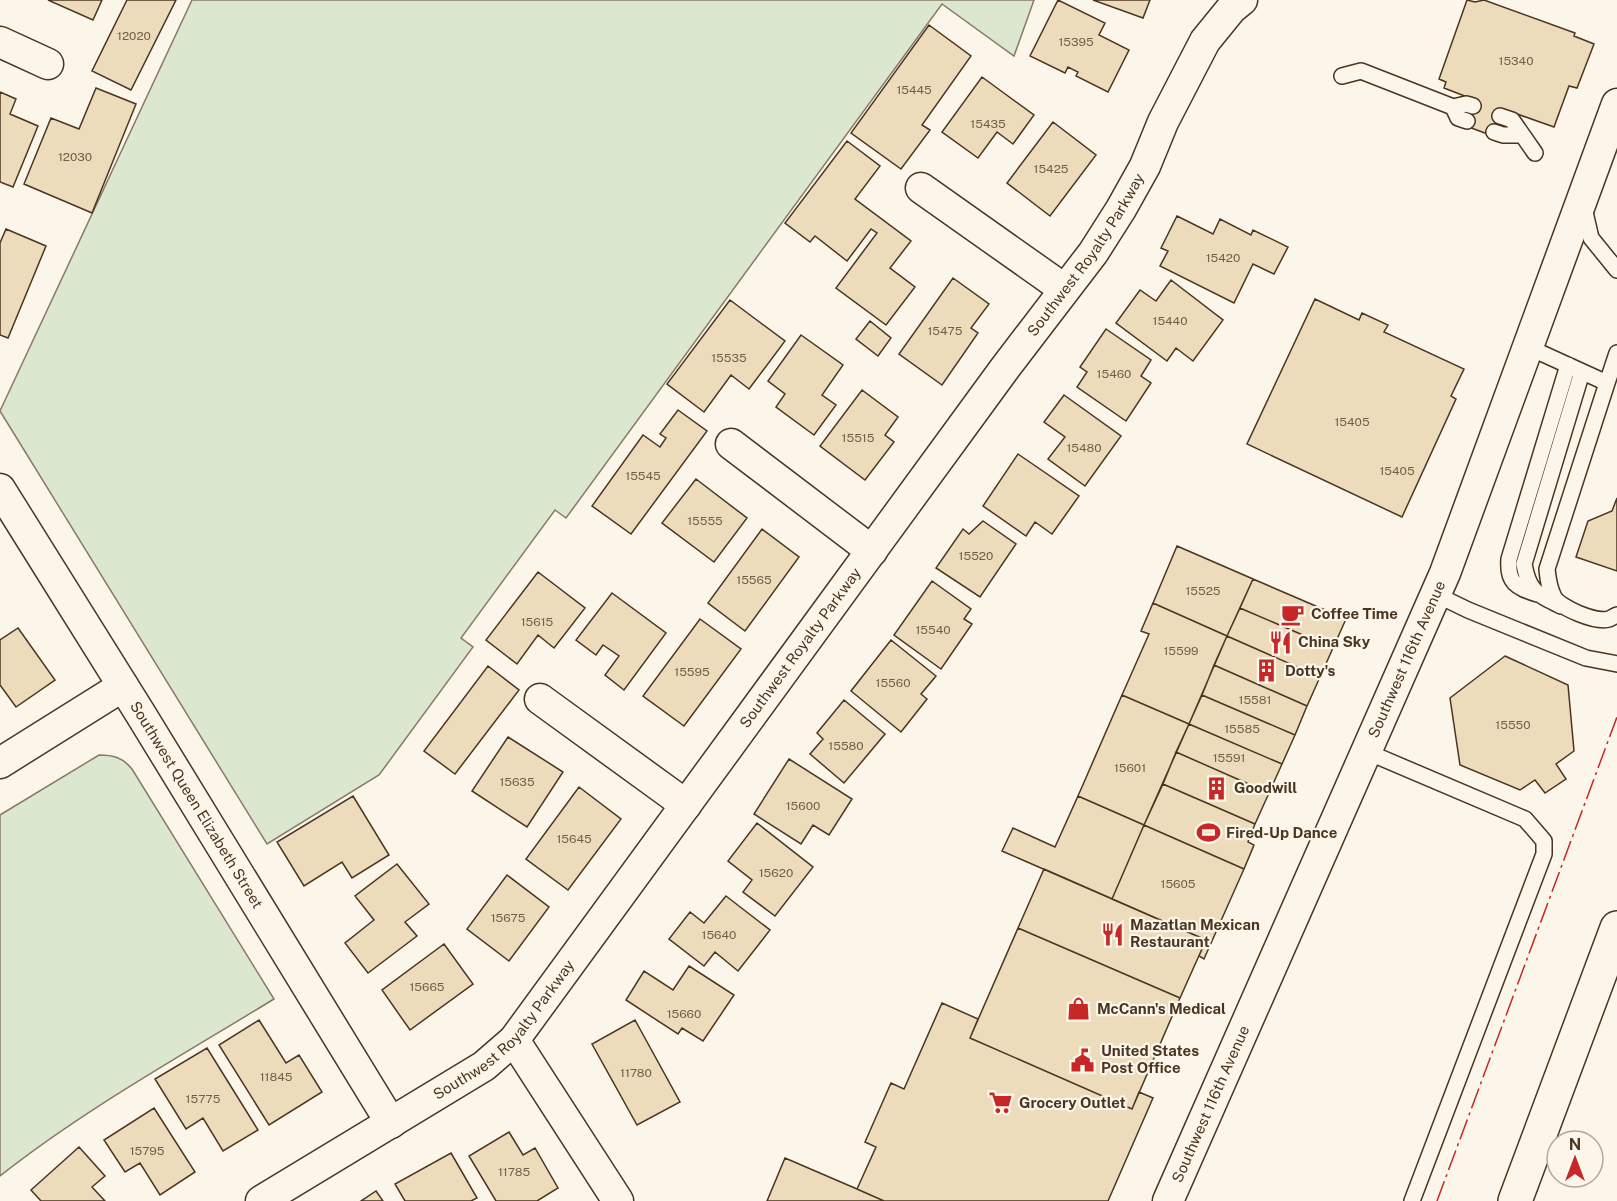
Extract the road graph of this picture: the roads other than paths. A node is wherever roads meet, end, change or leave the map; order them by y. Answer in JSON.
{"nodes":[{"id":1,"x":1242,"y":0,"type":"edge"},
{"id":2,"x":0,"y":42,"type":"edge"},
{"id":3,"x":48,"y":64,"type":"dead end"},
{"id":4,"x":1342,"y":76,"type":"dead end"},
{"id":5,"x":1617,"y":104,"type":"edge"},
{"id":6,"x":1473,"y":106,"type":"dead end"},
{"id":7,"x":1453,"y":107,"type":"junction"},
{"id":8,"x":1500,"y":116,"type":"dead end"},
{"id":9,"x":1467,"y":121,"type":"dead end"},
{"id":10,"x":1494,"y":132,"type":"dead end"},
{"id":11,"x":1522,"y":135,"type":"junction"},
{"id":12,"x":1534,"y":153,"type":"dead end"},
{"id":13,"x":921,"y":188,"type":"dead end"},
{"id":14,"x":1582,"y":199,"type":"junction"},
{"id":15,"x":1617,"y":270,"type":"edge"},
{"id":16,"x":1064,"y":289,"type":"junction"},
{"id":17,"x":1528,"y":347,"type":"junction"},
{"id":18,"x":1617,"y":353,"type":"edge"},
{"id":19,"x":1575,"y":369,"type":"junction"},
{"id":20,"x":1607,"y":383,"type":"junction"},
{"id":21,"x":731,"y":444,"type":"dead end"},
{"id":22,"x":0,"y":489,"type":"edge"},
{"id":23,"x":872,"y":551,"type":"junction"},
{"id":24,"x":1435,"y":594,"type":"junction"},
{"id":25,"x":1563,"y":607,"type":"junction"},
{"id":26,"x":1617,"y":615,"type":"edge"},
{"id":27,"x":1617,"y":664,"type":"edge"},
{"id":28,"x":123,"y":686,"type":"junction"},
{"id":29,"x":540,"y":699,"type":"dead end"},
{"id":30,"x":1365,"y":751,"type":"junction"},
{"id":31,"x":0,"y":763,"type":"edge"},
{"id":32,"x":686,"y":805,"type":"junction"},
{"id":33,"x":1617,"y":928,"type":"edge"},
{"id":34,"x":514,"y":1040,"type":"junction"},
{"id":35,"x":391,"y":1122,"type":"junction"},
{"id":36,"x":261,"y":1201,"type":"edge"},
{"id":37,"x":618,"y":1201,"type":"edge"},
{"id":38,"x":1168,"y":1201,"type":"edge"},
{"id":39,"x":1412,"y":1201,"type":"edge"},
{"id":40,"x":1515,"y":1201,"type":"edge"}],
"edges":[{"from":1,"to":16,"type":"street","name":"Southwest Royalty Parkway"},
{"from":2,"to":3,"type":"street"},
{"from":4,"to":7,"type":"lane"},
{"from":5,"to":14,"type":"street","name":"Southwest 116th Avenue"},
{"from":6,"to":7,"type":"lane"},
{"from":7,"to":9,"type":"lane"},
{"from":8,"to":11,"type":"lane"},
{"from":10,"to":11,"type":"lane"},
{"from":11,"to":12,"type":"lane"},
{"from":13,"to":16,"type":"street"},
{"from":14,"to":15,"type":"lane"},
{"from":14,"to":17,"type":"street","name":"Southwest 116th Avenue"},
{"from":16,"to":23,"type":"street","name":"Southwest Royalty Parkway"},
{"from":17,"to":19,"type":"lane"},
{"from":17,"to":24,"type":"street","name":"Southwest 116th Avenue"},
{"from":18,"to":20,"type":"lane"},
{"from":19,"to":20,"type":"lane"},
{"from":19,"to":25,"type":"lane"},
{"from":20,"to":25,"type":"lane"},
{"from":21,"to":23,"type":"street"},
{"from":22,"to":28,"type":"street","name":"Southwest Queen Elizabeth Street"},
{"from":23,"to":32,"type":"street","name":"Southwest Royalty Parkway"},
{"from":24,"to":27,"type":"lane"},
{"from":24,"to":30,"type":"street","name":"Southwest 116th Avenue"},
{"from":25,"to":26,"type":"lane"},
{"from":28,"to":31,"type":"street"},
{"from":28,"to":35,"type":"street","name":"Southwest Queen Elizabeth Street"},
{"from":29,"to":32,"type":"street"},
{"from":30,"to":38,"type":"street","name":"Southwest 116th Avenue"},
{"from":30,"to":39,"type":"lane"},
{"from":32,"to":34,"type":"street","name":"Southwest Royalty Parkway"},
{"from":33,"to":40,"type":"highway"},
{"from":34,"to":35,"type":"street","name":"Southwest Royalty Parkway"},
{"from":34,"to":37,"type":"street"},
{"from":35,"to":36,"type":"street","name":"Southwest Royalty Parkway"}]}
